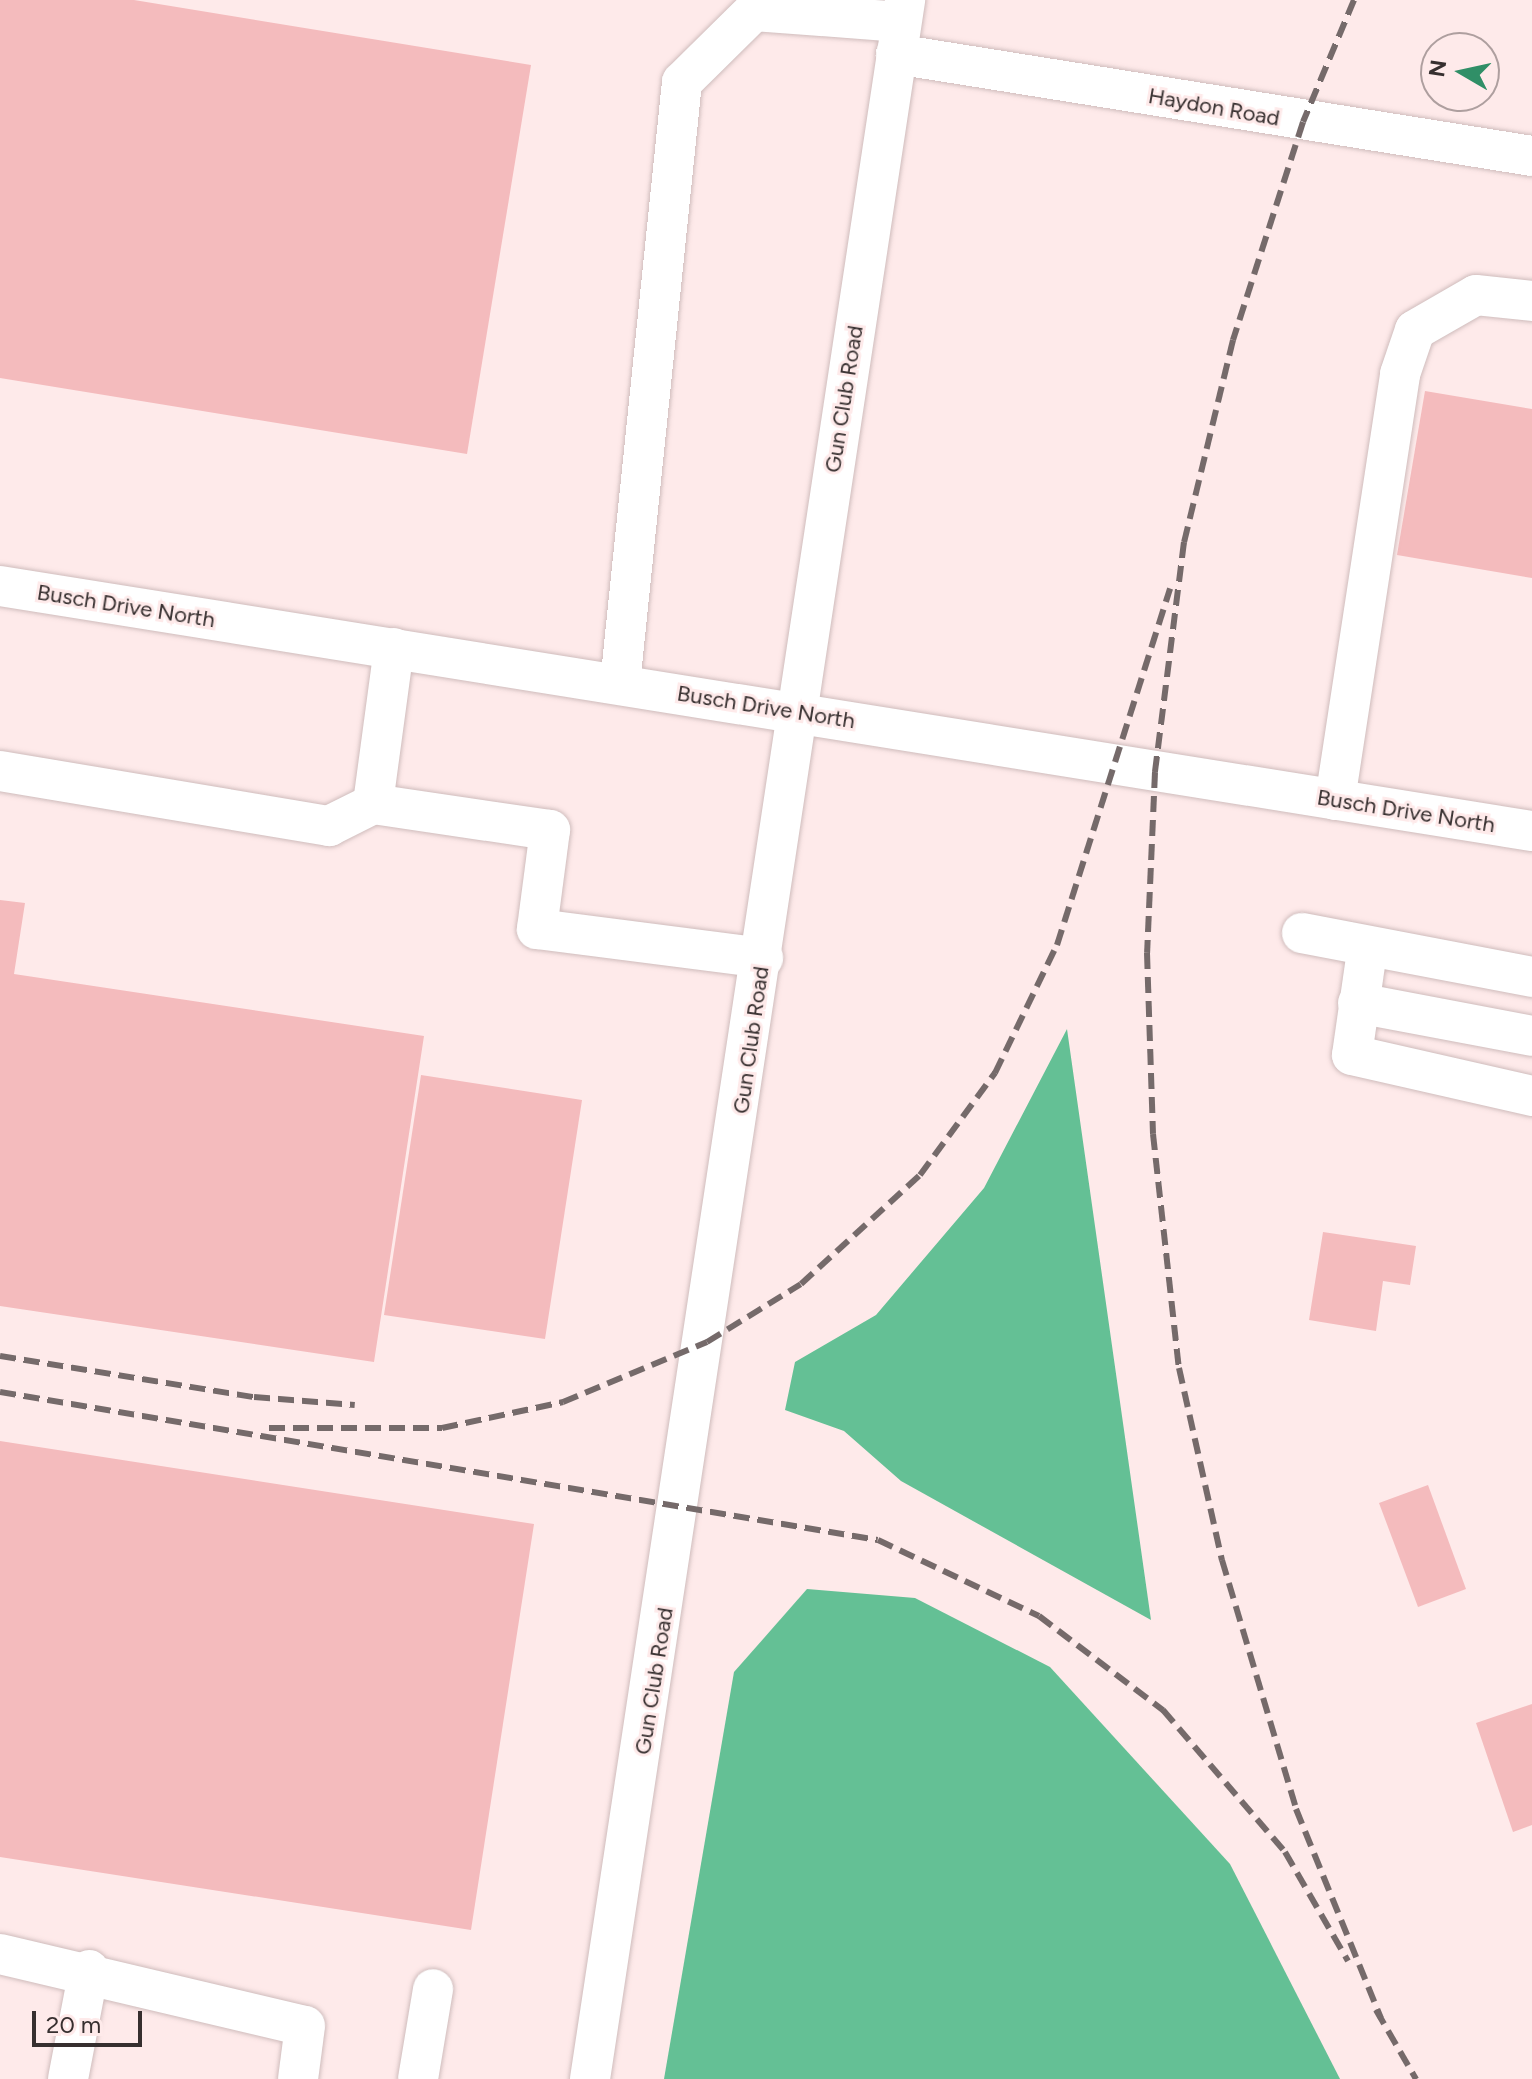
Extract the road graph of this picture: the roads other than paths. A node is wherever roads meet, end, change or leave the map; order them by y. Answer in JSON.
{"nodes":[{"id":1,"x":901,"y":25,"type":"edge"},
{"id":2,"x":1532,"y":156,"type":"edge"},
{"id":3,"x":1532,"y":301,"type":"edge"},
{"id":4,"x":0,"y":586,"type":"edge"},
{"id":5,"x":394,"y":648,"type":"junction"},
{"id":6,"x":620,"y":684,"type":"junction"},
{"id":7,"x":797,"y":712,"type":"junction"},
{"id":8,"x":0,"y":771,"type":"edge"},
{"id":9,"x":1335,"y":800,"type":"junction"},
{"id":10,"x":373,"y":804,"type":"junction"},
{"id":11,"x":1532,"y":831,"type":"edge"},
{"id":12,"x":1302,"y":933,"type":"dead end"},
{"id":13,"x":1367,"y":951,"type":"junction"},
{"id":14,"x":763,"y":958,"type":"junction"},
{"id":15,"x":1532,"y":977,"type":"edge"},
{"id":16,"x":1358,"y":1003,"type":"junction"},
{"id":17,"x":1532,"y":1036,"type":"edge"},
{"id":18,"x":1532,"y":1096,"type":"edge"},
{"id":19,"x":0,"y":1954,"type":"edge"},
{"id":20,"x":89,"y":1970,"type":"junction"},
{"id":21,"x":433,"y":1989,"type":"dead end"},
{"id":22,"x":68,"y":2079,"type":"edge"},
{"id":23,"x":298,"y":2079,"type":"edge"},
{"id":24,"x":418,"y":2079,"type":"edge"},
{"id":25,"x":590,"y":2079,"type":"edge"}],
"edges":[{"from":1,"to":2,"type":"street","name":"Haydon Road"},
{"from":1,"to":6,"type":"street","name":"Haydon Road"},
{"from":1,"to":7,"type":"street","name":"Gun Club Road"},
{"from":3,"to":9,"type":"street"},
{"from":4,"to":5,"type":"street","name":"Busch Drive North"},
{"from":5,"to":6,"type":"street","name":"Busch Drive North"},
{"from":5,"to":10,"type":"street"},
{"from":6,"to":7,"type":"street","name":"Busch Drive North"},
{"from":7,"to":9,"type":"street","name":"Busch Drive North"},
{"from":7,"to":14,"type":"street","name":"Gun Club Road"},
{"from":8,"to":10,"type":"street"},
{"from":9,"to":11,"type":"street","name":"Busch Drive North"},
{"from":10,"to":14,"type":"street"},
{"from":12,"to":13,"type":"street"},
{"from":13,"to":15,"type":"street"},
{"from":13,"to":16,"type":"street"},
{"from":14,"to":25,"type":"street","name":"Gun Club Road"},
{"from":16,"to":17,"type":"street"},
{"from":16,"to":18,"type":"street"},
{"from":19,"to":20,"type":"street"},
{"from":20,"to":22,"type":"street"},
{"from":20,"to":23,"type":"street"},
{"from":21,"to":24,"type":"street"}]}
